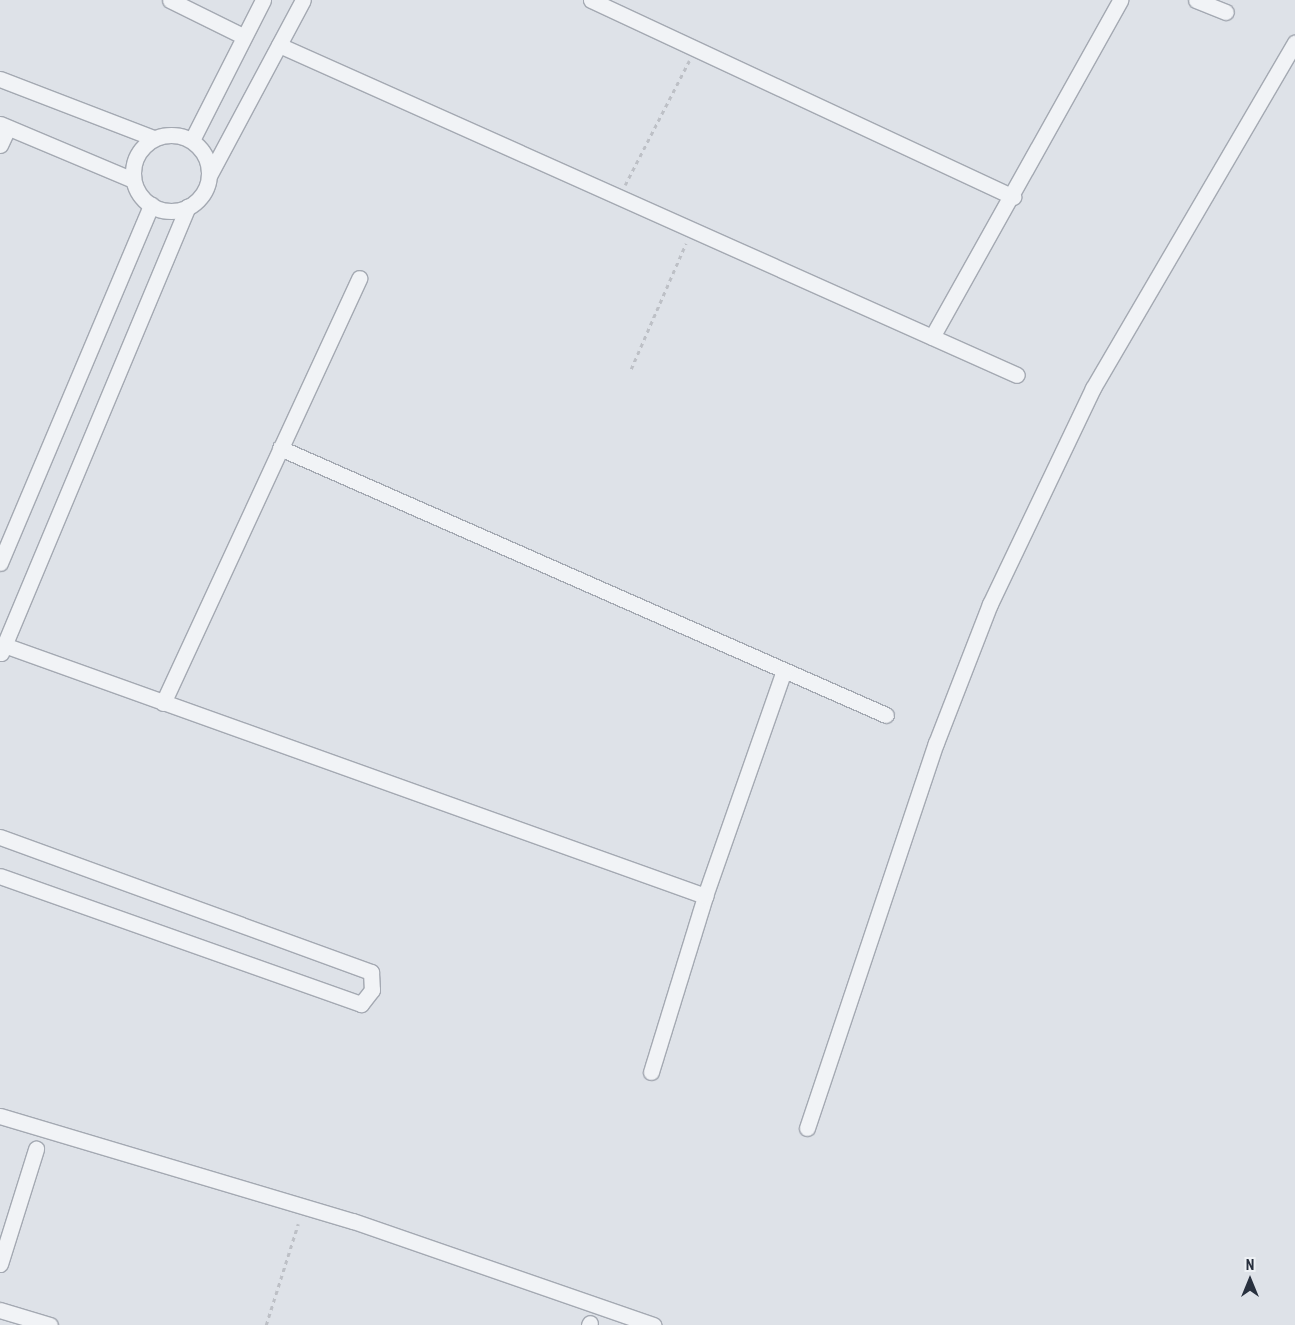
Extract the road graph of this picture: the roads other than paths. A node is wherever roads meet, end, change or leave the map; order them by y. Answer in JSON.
{"nodes":[{"id":1,"x":170,"y":0,"type":"edge"},
{"id":2,"x":263,"y":0,"type":"edge"},
{"id":3,"x":303,"y":0,"type":"edge"},
{"id":4,"x":591,"y":0,"type":"edge"},
{"id":5,"x":1120,"y":0,"type":"edge"},
{"id":6,"x":1196,"y":0,"type":"edge"},
{"id":7,"x":1226,"y":12,"type":"dead end"},
{"id":8,"x":244,"y":36,"type":"junction"},
{"id":9,"x":1295,"y":43,"type":"edge"},
{"id":10,"x":279,"y":45,"type":"junction"},
{"id":11,"x":0,"y":79,"type":"edge"},
{"id":12,"x":4,"y":126,"type":"edge"},
{"id":13,"x":154,"y":138,"type":"junction"},
{"id":14,"x":192,"y":140,"type":"junction"},
{"id":15,"x":0,"y":145,"type":"edge"},
{"id":16,"x":210,"y":174,"type":"junction"},
{"id":17,"x":133,"y":180,"type":"junction"},
{"id":18,"x":1013,"y":197,"type":"junction"},
{"id":19,"x":150,"y":205,"type":"junction"},
{"id":20,"x":188,"y":207,"type":"junction"},
{"id":21,"x":358,"y":278,"type":"dead end"},
{"id":22,"x":932,"y":337,"type":"junction"},
{"id":23,"x":1017,"y":375,"type":"dead end"},
{"id":24,"x":280,"y":448,"type":"junction"},
{"id":25,"x":0,"y":562,"type":"edge"},
{"id":26,"x":2,"y":650,"type":"edge"},
{"id":27,"x":784,"y":671,"type":"junction"},
{"id":28,"x":163,"y":703,"type":"junction"},
{"id":29,"x":886,"y":716,"type":"dead end"},
{"id":30,"x":0,"y":837,"type":"edge"},
{"id":31,"x":0,"y":876,"type":"edge"},
{"id":32,"x":706,"y":896,"type":"junction"},
{"id":33,"x":651,"y":1072,"type":"dead end"},
{"id":34,"x":0,"y":1116,"type":"edge"},
{"id":35,"x":807,"y":1128,"type":"dead end"},
{"id":36,"x":36,"y":1149,"type":"dead end"},
{"id":37,"x":0,"y":1264,"type":"edge"},
{"id":38,"x":0,"y":1310,"type":"edge"},
{"id":39,"x":50,"y":1325,"type":"edge"},
{"id":40,"x":653,"y":1325,"type":"edge"}],
"edges":[{"from":1,"to":8,"type":"street"},
{"from":2,"to":8,"type":"street"},
{"from":3,"to":10,"type":"street"},
{"from":4,"to":18,"type":"street"},
{"from":5,"to":18,"type":"street"},
{"from":6,"to":7,"type":"street"},
{"from":8,"to":14,"type":"street"},
{"from":9,"to":35,"type":"street"},
{"from":10,"to":16,"type":"street"},
{"from":10,"to":22,"type":"street"},
{"from":11,"to":13,"type":"street"},
{"from":12,"to":15,"type":"street"},
{"from":12,"to":17,"type":"street"},
{"from":13,"to":14,"type":"street"},
{"from":13,"to":17,"type":"street"},
{"from":14,"to":16,"type":"street"},
{"from":16,"to":20,"type":"street"},
{"from":17,"to":19,"type":"street"},
{"from":18,"to":22,"type":"street"},
{"from":19,"to":20,"type":"street"},
{"from":19,"to":25,"type":"street"},
{"from":20,"to":26,"type":"street"},
{"from":21,"to":24,"type":"street"},
{"from":22,"to":23,"type":"street"},
{"from":24,"to":27,"type":"street"},
{"from":24,"to":28,"type":"street"},
{"from":26,"to":28,"type":"street"},
{"from":27,"to":29,"type":"street"},
{"from":27,"to":32,"type":"street"},
{"from":28,"to":32,"type":"street"},
{"from":30,"to":31,"type":"street"},
{"from":32,"to":33,"type":"street"},
{"from":34,"to":40,"type":"street"},
{"from":36,"to":37,"type":"street"},
{"from":38,"to":39,"type":"street"}]}
